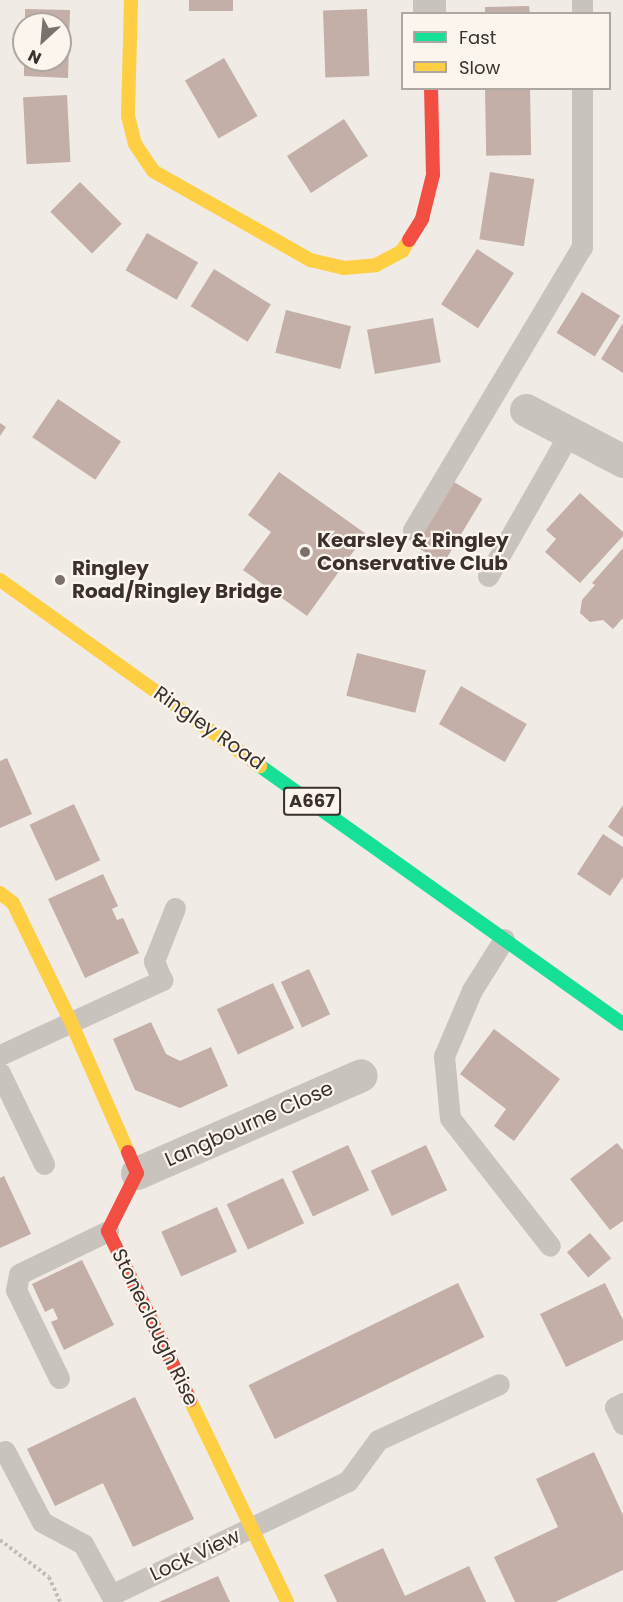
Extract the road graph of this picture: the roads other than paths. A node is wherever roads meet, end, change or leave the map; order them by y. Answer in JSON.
{"nodes":[{"id":1,"x":131,"y":0,"type":"edge"},
{"id":2,"x":431,"y":90,"type":"edge"},
{"id":3,"x":582,"y":90,"type":"edge"},
{"id":4,"x":526,"y":410,"type":"dead end"},
{"id":5,"x":570,"y":432,"type":"junction"},
{"id":6,"x":623,"y":461,"type":"edge"},
{"id":7,"x":413,"y":530,"type":"dead end"},
{"id":8,"x":488,"y":576,"type":"dead end"},
{"id":9,"x":0,"y":580,"type":"edge"},
{"id":10,"x":0,"y":893,"type":"edge"},
{"id":11,"x":175,"y":908,"type":"dead end"},
{"id":12,"x":504,"y":939,"type":"junction"},
{"id":13,"x":71,"y":1022,"type":"junction"},
{"id":14,"x":622,"y":1022,"type":"edge"},
{"id":15,"x":0,"y":1055,"type":"edge"},
{"id":16,"x":0,"y":1073,"type":"edge"},
{"id":17,"x":361,"y":1075,"type":"dead end"},
{"id":18,"x":44,"y":1164,"type":"dead end"},
{"id":19,"x":137,"y":1173,"type":"junction"},
{"id":20,"x":108,"y":1231,"type":"junction"},
{"id":21,"x":550,"y":1246,"type":"dead end"},
{"id":22,"x":59,"y":1378,"type":"dead end"},
{"id":23,"x":499,"y":1384,"type":"dead end"},
{"id":24,"x":623,"y":1403,"type":"edge"},
{"id":25,"x":623,"y":1424,"type":"edge"},
{"id":26,"x":4,"y":1451,"type":"dead end"},
{"id":27,"x":252,"y":1528,"type":"junction"},
{"id":28,"x":113,"y":1598,"type":"edge"},
{"id":29,"x":287,"y":1602,"type":"edge"}],
"edges":[{"from":1,"to":2,"type":"street"},
{"from":3,"to":7,"type":"lane"},
{"from":4,"to":5,"type":"street"},
{"from":5,"to":6,"type":"street"},
{"from":5,"to":8,"type":"lane"},
{"from":9,"to":12,"type":"street","name":"Ringley Road","number":"A667"},
{"from":10,"to":13,"type":"street"},
{"from":11,"to":13,"type":"lane"},
{"from":12,"to":14,"type":"street","name":"Ringley Road","number":"A667"},
{"from":12,"to":21,"type":"lane"},
{"from":13,"to":15,"type":"lane"},
{"from":13,"to":19,"type":"street"},
{"from":16,"to":18,"type":"lane"},
{"from":17,"to":19,"type":"street","name":"Langbourne Close"},
{"from":19,"to":20,"type":"street","name":"Stoneclough Rise"},
{"from":20,"to":22,"type":"lane"},
{"from":20,"to":27,"type":"street","name":"Stoneclough Rise"},
{"from":23,"to":27,"type":"lane","name":"Lock View"},
{"from":24,"to":25,"type":"lane"},
{"from":26,"to":28,"type":"lane","name":"Lock View"},
{"from":27,"to":28,"type":"lane","name":"Lock View"},
{"from":27,"to":29,"type":"street","name":"Stoneclough Rise"}]}
